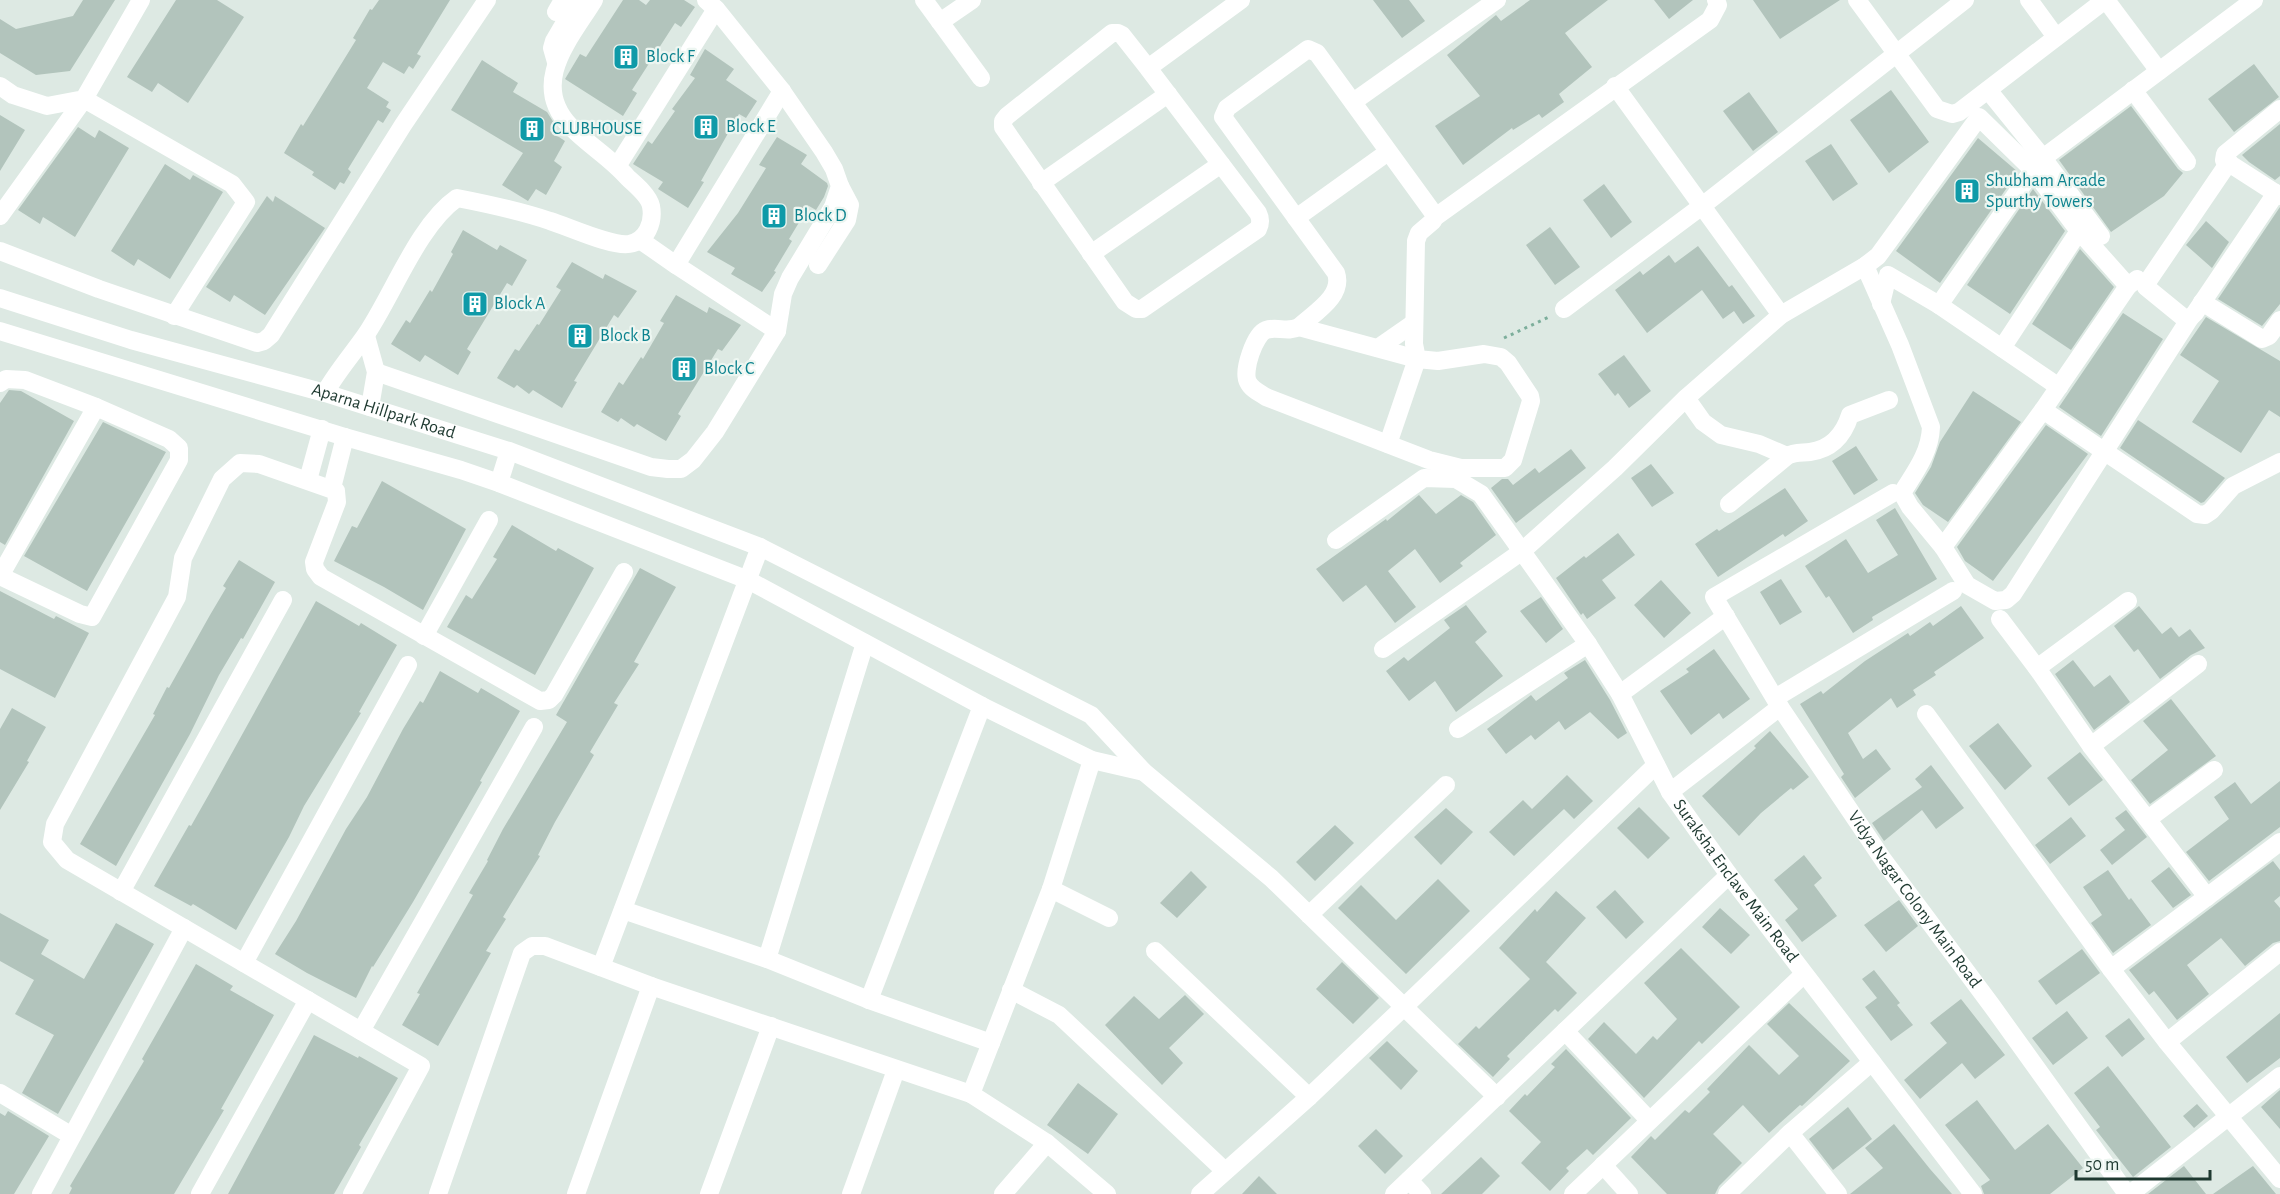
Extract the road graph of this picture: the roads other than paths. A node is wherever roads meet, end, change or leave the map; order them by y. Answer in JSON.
{"nodes":[{"id":1,"x":141,"y":0,"type":"edge"},
{"id":2,"x":487,"y":0,"type":"edge"},
{"id":3,"x":578,"y":0,"type":"edge"},
{"id":4,"x":594,"y":0,"type":"edge"},
{"id":5,"x":924,"y":0,"type":"edge"},
{"id":6,"x":972,"y":0,"type":"edge"},
{"id":7,"x":1497,"y":0,"type":"edge"},
{"id":8,"x":1716,"y":0,"type":"edge"},
{"id":9,"x":1857,"y":0,"type":"edge"},
{"id":10,"x":1965,"y":0,"type":"edge"},
{"id":11,"x":2029,"y":0,"type":"edge"},
{"id":12,"x":2106,"y":0,"type":"edge"},
{"id":13,"x":2254,"y":0,"type":"edge"},
{"id":14,"x":1236,"y":3,"type":"edge"},
{"id":15,"x":711,"y":5,"type":"edge"},
{"id":16,"x":940,"y":22,"type":"junction"},
{"id":17,"x":2056,"y":37,"type":"junction"},
{"id":18,"x":1896,"y":53,"type":"junction"},
{"id":19,"x":556,"y":62,"type":"junction"},
{"id":20,"x":1148,"y":68,"type":"junction"},
{"id":21,"x":2159,"y":71,"type":"junction"},
{"id":22,"x":981,"y":78,"type":"dead end"},
{"id":23,"x":0,"y":86,"type":"edge"},
{"id":24,"x":1615,"y":86,"type":"junction"},
{"id":25,"x":1988,"y":90,"type":"junction"},
{"id":26,"x":2133,"y":90,"type":"junction"},
{"id":27,"x":782,"y":91,"type":"junction"},
{"id":28,"x":1168,"y":94,"type":"junction"},
{"id":29,"x":84,"y":99,"type":"junction"},
{"id":30,"x":1353,"y":102,"type":"junction"},
{"id":31,"x":2280,"y":109,"type":"edge"},
{"id":32,"x":1388,"y":152,"type":"junction"},
{"id":33,"x":2187,"y":162,"type":"dead end"},
{"id":34,"x":2229,"y":162,"type":"junction"},
{"id":35,"x":1221,"y":164,"type":"junction"},
{"id":36,"x":2038,"y":164,"type":"junction"},
{"id":37,"x":618,"y":165,"type":"junction"},
{"id":38,"x":1041,"y":183,"type":"junction"},
{"id":39,"x":840,"y":186,"type":"junction"},
{"id":40,"x":2278,"y":195,"type":"edge"},
{"id":41,"x":1702,"y":206,"type":"junction"},
{"id":42,"x":0,"y":216,"type":"edge"},
{"id":43,"x":1296,"y":218,"type":"junction"},
{"id":44,"x":1434,"y":218,"type":"junction"},
{"id":45,"x":2079,"y":231,"type":"junction"},
{"id":46,"x":2101,"y":236,"type":"dead end"},
{"id":47,"x":1890,"y":239,"type":"junction"},
{"id":48,"x":640,"y":240,"type":"junction"},
{"id":49,"x":0,"y":251,"type":"edge"},
{"id":50,"x":1091,"y":254,"type":"junction"},
{"id":51,"x":1868,"y":264,"type":"junction"},
{"id":52,"x":676,"y":265,"type":"junction"},
{"id":53,"x":818,"y":265,"type":"dead end"},
{"id":54,"x":2147,"y":279,"type":"junction"},
{"id":55,"x":1887,"y":281,"type":"junction"},
{"id":56,"x":2128,"y":286,"type":"junction"},
{"id":57,"x":0,"y":298,"type":"edge"},
{"id":58,"x":2202,"y":302,"type":"junction"},
{"id":59,"x":1881,"y":304,"type":"junction"},
{"id":60,"x":1939,"y":305,"type":"junction"},
{"id":61,"x":1564,"y":309,"type":"road end"},
{"id":62,"x":46,"y":313,"type":"junction"},
{"id":63,"x":1781,"y":315,"type":"junction"},
{"id":64,"x":174,"y":316,"type":"junction"},
{"id":65,"x":2190,"y":318,"type":"junction"},
{"id":66,"x":2280,"y":320,"type":"edge"},
{"id":67,"x":1414,"y":323,"type":"junction"},
{"id":68,"x":1299,"y":327,"type":"junction"},
{"id":69,"x":0,"y":331,"type":"edge"},
{"id":70,"x":777,"y":331,"type":"junction"},
{"id":71,"x":366,"y":336,"type":"junction"},
{"id":72,"x":35,"y":342,"type":"junction"},
{"id":73,"x":2273,"y":345,"type":"edge"},
{"id":74,"x":1378,"y":348,"type":"junction"},
{"id":75,"x":2002,"y":348,"type":"junction"},
{"id":76,"x":1417,"y":359,"type":"junction"},
{"id":77,"x":376,"y":372,"type":"junction"},
{"id":78,"x":0,"y":383,"type":"edge"},
{"id":79,"x":2059,"y":387,"type":"junction"},
{"id":80,"x":325,"y":393,"type":"junction"},
{"id":81,"x":1686,"y":398,"type":"junction"},
{"id":82,"x":1889,"y":400,"type":"dead end"},
{"id":83,"x":96,"y":407,"type":"junction"},
{"id":84,"x":370,"y":407,"type":"junction"},
{"id":85,"x":2043,"y":410,"type":"junction"},
{"id":86,"x":322,"y":429,"type":"junction"},
{"id":87,"x":345,"y":437,"type":"junction"},
{"id":88,"x":1388,"y":444,"type":"junction"},
{"id":89,"x":509,"y":451,"type":"junction"},
{"id":90,"x":2106,"y":452,"type":"junction"},
{"id":91,"x":1787,"y":456,"type":"junction"},
{"id":92,"x":1430,"y":460,"type":"junction"},
{"id":93,"x":2280,"y":462,"type":"edge"},
{"id":94,"x":1424,"y":478,"type":"junction"},
{"id":95,"x":308,"y":480,"type":"junction"},
{"id":96,"x":499,"y":483,"type":"junction"},
{"id":97,"x":332,"y":488,"type":"junction"},
{"id":98,"x":1893,"y":493,"type":"dead end"},
{"id":99,"x":1729,"y":504,"type":"dead end"},
{"id":100,"x":489,"y":520,"type":"dead end"},
{"id":101,"x":1336,"y":540,"type":"dead end"},
{"id":102,"x":760,"y":547,"type":"junction"},
{"id":103,"x":1943,"y":547,"type":"junction"},
{"id":104,"x":1521,"y":552,"type":"junction"},
{"id":105,"x":624,"y":572,"type":"dead end"},
{"id":106,"x":0,"y":576,"type":"edge"},
{"id":107,"x":748,"y":580,"type":"junction"},
{"id":108,"x":1953,"y":591,"type":"dead end"},
{"id":109,"x":283,"y":600,"type":"dead end"},
{"id":110,"x":2127,"y":601,"type":"dead end"},
{"id":111,"x":1726,"y":616,"type":"junction"},
{"id":112,"x":2000,"y":619,"type":"dead end"},
{"id":113,"x":424,"y":636,"type":"junction"},
{"id":114,"x":865,"y":643,"type":"junction"},
{"id":115,"x":1588,"y":644,"type":"junction"},
{"id":116,"x":1383,"y":649,"type":"dead end"},
{"id":117,"x":2198,"y":664,"type":"dead end"},
{"id":118,"x":408,"y":665,"type":"dead end"},
{"id":119,"x":2037,"y":668,"type":"junction"},
{"id":120,"x":1620,"y":694,"type":"junction"},
{"id":121,"x":1778,"y":702,"type":"junction"},
{"id":122,"x":982,"y":706,"type":"junction"},
{"id":123,"x":1926,"y":714,"type":"dead end"},
{"id":124,"x":534,"y":727,"type":"dead end"},
{"id":125,"x":1458,"y":729,"type":"dead end"},
{"id":126,"x":2091,"y":746,"type":"junction"},
{"id":127,"x":1092,"y":760,"type":"junction"},
{"id":128,"x":1656,"y":765,"type":"junction"},
{"id":129,"x":2214,"y":770,"type":"dead end"},
{"id":130,"x":1144,"y":772,"type":"junction"},
{"id":131,"x":1446,"y":785,"type":"dead end"},
{"id":132,"x":1670,"y":792,"type":"junction"},
{"id":133,"x":2148,"y":819,"type":"junction"},
{"id":134,"x":2280,"y":842,"type":"edge"},
{"id":135,"x":1729,"y":875,"type":"junction"},
{"id":136,"x":1051,"y":889,"type":"junction"},
{"id":137,"x":122,"y":892,"type":"junction"},
{"id":138,"x":2207,"y":897,"type":"junction"},
{"id":139,"x":623,"y":910,"type":"junction"},
{"id":140,"x":1309,"y":915,"type":"junction"},
{"id":141,"x":1109,"y":918,"type":"dead end"},
{"id":142,"x":184,"y":928,"type":"junction"},
{"id":143,"x":1155,"y":951,"type":"dead end"},
{"id":144,"x":2280,"y":952,"type":"edge"},
{"id":145,"x":767,"y":959,"type":"junction"},
{"id":146,"x":244,"y":963,"type":"junction"},
{"id":147,"x":601,"y":967,"type":"junction"},
{"id":148,"x":2111,"y":969,"type":"junction"},
{"id":149,"x":1804,"y":974,"type":"junction"},
{"id":150,"x":651,"y":986,"type":"junction"},
{"id":151,"x":1011,"y":990,"type":"junction"},
{"id":152,"x":308,"y":1000,"type":"junction"},
{"id":153,"x":869,"y":1000,"type":"junction"},
{"id":154,"x":1405,"y":1006,"type":"junction"},
{"id":155,"x":771,"y":1026,"type":"junction"},
{"id":156,"x":361,"y":1031,"type":"junction"},
{"id":157,"x":1566,"y":1031,"type":"junction"},
{"id":158,"x":2167,"y":1042,"type":"junction"},
{"id":159,"x":991,"y":1043,"type":"junction"},
{"id":160,"x":1872,"y":1062,"type":"junction"},
{"id":161,"x":896,"y":1070,"type":"junction"},
{"id":162,"x":2280,"y":1076,"type":"edge"},
{"id":163,"x":0,"y":1094,"type":"edge"},
{"id":164,"x":971,"y":1094,"type":"junction"},
{"id":165,"x":1309,"y":1097,"type":"junction"},
{"id":166,"x":1497,"y":1097,"type":"junction"},
{"id":167,"x":2229,"y":1115,"type":"junction"},
{"id":168,"x":1649,"y":1120,"type":"junction"},
{"id":169,"x":1790,"y":1133,"type":"junction"},
{"id":170,"x":72,"y":1136,"type":"junction"},
{"id":171,"x":1047,"y":1143,"type":"junction"},
{"id":172,"x":1603,"y":1165,"type":"junction"},
{"id":173,"x":1225,"y":1171,"type":"junction"},
{"id":174,"x":2280,"y":1179,"type":"edge"},
{"id":175,"x":1409,"y":1180,"type":"junction"},
{"id":176,"x":40,"y":1194,"type":"edge"},
{"id":177,"x":200,"y":1194,"type":"edge"},
{"id":178,"x":352,"y":1194,"type":"edge"},
{"id":179,"x":438,"y":1194,"type":"edge"},
{"id":180,"x":576,"y":1194,"type":"edge"},
{"id":181,"x":709,"y":1194,"type":"edge"},
{"id":182,"x":851,"y":1194,"type":"edge"},
{"id":183,"x":1003,"y":1194,"type":"edge"},
{"id":184,"x":1107,"y":1194,"type":"edge"},
{"id":185,"x":1200,"y":1194,"type":"edge"},
{"id":186,"x":1394,"y":1194,"type":"edge"},
{"id":187,"x":1422,"y":1194,"type":"edge"},
{"id":188,"x":1573,"y":1194,"type":"edge"},
{"id":189,"x":1629,"y":1194,"type":"edge"},
{"id":190,"x":1727,"y":1194,"type":"edge"},
{"id":191,"x":1838,"y":1194,"type":"edge"},
{"id":192,"x":1973,"y":1194,"type":"edge"},
{"id":193,"x":2128,"y":1194,"type":"edge"}],
"edges":[{"from":1,"to":29,"type":"street"},
{"from":2,"to":64,"type":"street"},
{"from":3,"to":19,"type":"street"},
{"from":4,"to":19,"type":"street"},
{"from":5,"to":16,"type":"street"},
{"from":6,"to":16,"type":"street"},
{"from":7,"to":30,"type":"street"},
{"from":8,"to":24,"type":"street"},
{"from":9,"to":18,"type":"street"},
{"from":10,"to":18,"type":"street"},
{"from":11,"to":17,"type":"street"},
{"from":12,"to":17,"type":"street"},
{"from":12,"to":21,"type":"street"},
{"from":13,"to":21,"type":"street"},
{"from":14,"to":20,"type":"street"},
{"from":15,"to":27,"type":"street"},
{"from":15,"to":37,"type":"street"},
{"from":16,"to":22,"type":"street"},
{"from":17,"to":25,"type":"street"},
{"from":18,"to":25,"type":"street"},
{"from":18,"to":41,"type":"street"},
{"from":19,"to":37,"type":"street"},
{"from":20,"to":28,"type":"street"},
{"from":20,"to":38,"type":"street"},
{"from":21,"to":26,"type":"street"},
{"from":23,"to":29,"type":"street"},
{"from":24,"to":41,"type":"street"},
{"from":24,"to":44,"type":"street"},
{"from":25,"to":36,"type":"street"},
{"from":26,"to":33,"type":"street"},
{"from":26,"to":36,"type":"street"},
{"from":27,"to":39,"type":"street"},
{"from":27,"to":52,"type":"street"},
{"from":28,"to":35,"type":"street"},
{"from":28,"to":38,"type":"street"},
{"from":29,"to":42,"type":"street"},
{"from":29,"to":64,"type":"street"},
{"from":30,"to":32,"type":"street"},
{"from":30,"to":43,"type":"street"},
{"from":31,"to":34,"type":"street"},
{"from":32,"to":43,"type":"street"},
{"from":32,"to":44,"type":"street"},
{"from":34,"to":40,"type":"street"},
{"from":34,"to":54,"type":"street"},
{"from":35,"to":50,"type":"street"},
{"from":35,"to":50,"type":"street"},
{"from":36,"to":45,"type":"street"},
{"from":36,"to":46,"type":"street"},
{"from":36,"to":47,"type":"street"},
{"from":36,"to":60,"type":"street"},
{"from":37,"to":48,"type":"street"},
{"from":38,"to":50,"type":"street"},
{"from":39,"to":53,"type":"street"},
{"from":39,"to":70,"type":"street"},
{"from":40,"to":58,"type":"street"},
{"from":41,"to":61,"type":"street"},
{"from":41,"to":63,"type":"street"},
{"from":43,"to":68,"type":"street"},
{"from":44,"to":67,"type":"street"},
{"from":45,"to":56,"type":"street"},
{"from":45,"to":75,"type":"street"},
{"from":47,"to":51,"type":"street"},
{"from":47,"to":55,"type":"street"},
{"from":48,"to":52,"type":"street"},
{"from":48,"to":71,"type":"street"},
{"from":49,"to":64,"type":"street"},
{"from":51,"to":55,"type":"street"},
{"from":51,"to":59,"type":"street"},
{"from":51,"to":63,"type":"street"},
{"from":52,"to":70,"type":"street"},
{"from":54,"to":56,"type":"street"},
{"from":54,"to":65,"type":"street"},
{"from":55,"to":59,"type":"street"},
{"from":55,"to":60,"type":"street"},
{"from":56,"to":79,"type":"street"},
{"from":57,"to":62,"type":"street","name":"Aparna Hillpark Road"},
{"from":58,"to":65,"type":"street"},
{"from":58,"to":73,"type":"street"},
{"from":59,"to":103,"type":"street"},
{"from":60,"to":75,"type":"street"},
{"from":62,"to":72,"type":"street"},
{"from":62,"to":80,"type":"street","name":"Aparna Hillpark Road"},
{"from":63,"to":81,"type":"street"},
{"from":65,"to":90,"type":"street"},
{"from":66,"to":73,"type":"street"},
{"from":67,"to":74,"type":"street"},
{"from":67,"to":76,"type":"street"},
{"from":68,"to":74,"type":"street"},
{"from":68,"to":88,"type":"street"},
{"from":69,"to":72,"type":"street","name":"Aparna Hillpark Road"},
{"from":70,"to":77,"type":"street"},
{"from":71,"to":77,"type":"street"},
{"from":71,"to":80,"type":"street"},
{"from":72,"to":86,"type":"street","name":"Aparna Hillpark Road"},
{"from":74,"to":76,"type":"street"},
{"from":75,"to":79,"type":"street"},
{"from":76,"to":88,"type":"street"},
{"from":76,"to":92,"type":"street"},
{"from":77,"to":84,"type":"street"},
{"from":78,"to":83,"type":"street"},
{"from":79,"to":85,"type":"street"},
{"from":80,"to":84,"type":"street","name":"Aparna Hillpark Road"},
{"from":81,"to":91,"type":"street"},
{"from":81,"to":104,"type":"street"},
{"from":82,"to":91,"type":"street"},
{"from":83,"to":106,"type":"street"},
{"from":83,"to":106,"type":"street"},
{"from":84,"to":89,"type":"street","name":"Aparna Hillpark Road"},
{"from":85,"to":90,"type":"street"},
{"from":85,"to":103,"type":"street"},
{"from":86,"to":87,"type":"street","name":"Aparna Hillpark Road"},
{"from":86,"to":95,"type":"street"},
{"from":87,"to":96,"type":"street","name":"Aparna Hillpark Road"},
{"from":87,"to":97,"type":"street"},
{"from":88,"to":92,"type":"street"},
{"from":89,"to":96,"type":"street"},
{"from":89,"to":102,"type":"street","name":"Aparna Hillpark Road"},
{"from":90,"to":93,"type":"street"},
{"from":90,"to":103,"type":"street"},
{"from":91,"to":99,"type":"street"},
{"from":92,"to":94,"type":"street"},
{"from":94,"to":101,"type":"street"},
{"from":94,"to":104,"type":"street","name":"Suraksha Enclave Main Road"},
{"from":95,"to":97,"type":"street"},
{"from":95,"to":137,"type":"street"},
{"from":96,"to":107,"type":"street","name":"Aparna Hillpark Road"},
{"from":97,"to":113,"type":"street"},
{"from":98,"to":111,"type":"street","name":"Vidya Nagar Colony Main Road"},
{"from":100,"to":113,"type":"street"},
{"from":102,"to":107,"type":"street"},
{"from":102,"to":130,"type":"street","name":"Aparna Hillpark Road"},
{"from":104,"to":115,"type":"street","name":"Suraksha Enclave Main Road"},
{"from":104,"to":116,"type":"street"},
{"from":105,"to":113,"type":"street"},
{"from":107,"to":114,"type":"street","name":"Aparna Hillpark Road"},
{"from":107,"to":139,"type":"street"},
{"from":108,"to":121,"type":"street"},
{"from":109,"to":137,"type":"street"},
{"from":110,"to":119,"type":"street"},
{"from":111,"to":120,"type":"street"},
{"from":111,"to":121,"type":"street","name":"Vidya Nagar Colony Main Road"},
{"from":112,"to":119,"type":"street"},
{"from":114,"to":122,"type":"street","name":"Aparna Hillpark Road"},
{"from":114,"to":145,"type":"street"},
{"from":115,"to":120,"type":"street","name":"Suraksha Enclave Main Road"},
{"from":115,"to":125,"type":"street"},
{"from":117,"to":126,"type":"street"},
{"from":118,"to":146,"type":"street"},
{"from":119,"to":126,"type":"street"},
{"from":120,"to":128,"type":"street","name":"Suraksha Enclave Main Road"},
{"from":121,"to":132,"type":"street"},
{"from":121,"to":193,"type":"street","name":"Vidya Nagar Colony Main Road"},
{"from":122,"to":127,"type":"street","name":"Aparna Hillpark Road"},
{"from":122,"to":153,"type":"street"},
{"from":123,"to":148,"type":"street"},
{"from":124,"to":156,"type":"street"},
{"from":126,"to":133,"type":"street"},
{"from":127,"to":130,"type":"street","name":"Aparna Hillpark Road"},
{"from":127,"to":136,"type":"street"},
{"from":128,"to":132,"type":"street","name":"Suraksha Enclave Main Road"},
{"from":128,"to":154,"type":"street"},
{"from":129,"to":133,"type":"street"},
{"from":130,"to":140,"type":"street","name":"Aparna Hillpark Road"},
{"from":131,"to":140,"type":"street"},
{"from":132,"to":135,"type":"street","name":"Suraksha Enclave Main Road"},
{"from":133,"to":138,"type":"street"},
{"from":134,"to":138,"type":"street"},
{"from":135,"to":149,"type":"street","name":"Suraksha Enclave Main Road"},
{"from":135,"to":157,"type":"street"},
{"from":136,"to":141,"type":"street"},
{"from":136,"to":151,"type":"street"},
{"from":137,"to":142,"type":"street"},
{"from":138,"to":148,"type":"street"},
{"from":139,"to":145,"type":"street"},
{"from":139,"to":147,"type":"street"},
{"from":140,"to":154,"type":"street","name":"Aparna Hillpark Road"},
{"from":142,"to":146,"type":"street"},
{"from":142,"to":170,"type":"street"},
{"from":143,"to":165,"type":"street"},
{"from":144,"to":158,"type":"street"},
{"from":145,"to":153,"type":"street"},
{"from":146,"to":152,"type":"street"},
{"from":147,"to":150,"type":"street"},
{"from":147,"to":179,"type":"street"},
{"from":148,"to":158,"type":"street"},
{"from":149,"to":160,"type":"street","name":"Suraksha Enclave Main Road"},
{"from":149,"to":168,"type":"street"},
{"from":150,"to":155,"type":"street"},
{"from":150,"to":180,"type":"street"},
{"from":151,"to":159,"type":"street"},
{"from":151,"to":173,"type":"street"},
{"from":152,"to":156,"type":"street"},
{"from":152,"to":177,"type":"street"},
{"from":153,"to":159,"type":"street"},
{"from":154,"to":165,"type":"street"},
{"from":154,"to":166,"type":"street","name":"Aparna Hillpark Road"},
{"from":155,"to":161,"type":"street"},
{"from":155,"to":181,"type":"street"},
{"from":156,"to":178,"type":"street"},
{"from":157,"to":166,"type":"street"},
{"from":157,"to":168,"type":"street"},
{"from":158,"to":167,"type":"street"},
{"from":159,"to":164,"type":"street"},
{"from":160,"to":169,"type":"street"},
{"from":160,"to":192,"type":"street","name":"Suraksha Enclave Main Road"},
{"from":161,"to":164,"type":"street"},
{"from":161,"to":182,"type":"street"},
{"from":162,"to":167,"type":"street"},
{"from":163,"to":170,"type":"street"},
{"from":164,"to":171,"type":"street"},
{"from":165,"to":173,"type":"street"},
{"from":166,"to":175,"type":"street"},
{"from":167,"to":174,"type":"street"},
{"from":167,"to":193,"type":"street"},
{"from":168,"to":172,"type":"street"},
{"from":169,"to":190,"type":"street"},
{"from":169,"to":191,"type":"street"},
{"from":170,"to":176,"type":"street"},
{"from":171,"to":183,"type":"street"},
{"from":171,"to":184,"type":"street"},
{"from":172,"to":188,"type":"street"},
{"from":172,"to":189,"type":"street"},
{"from":173,"to":185,"type":"street"},
{"from":175,"to":186,"type":"street"},
{"from":175,"to":187,"type":"street"}]}
